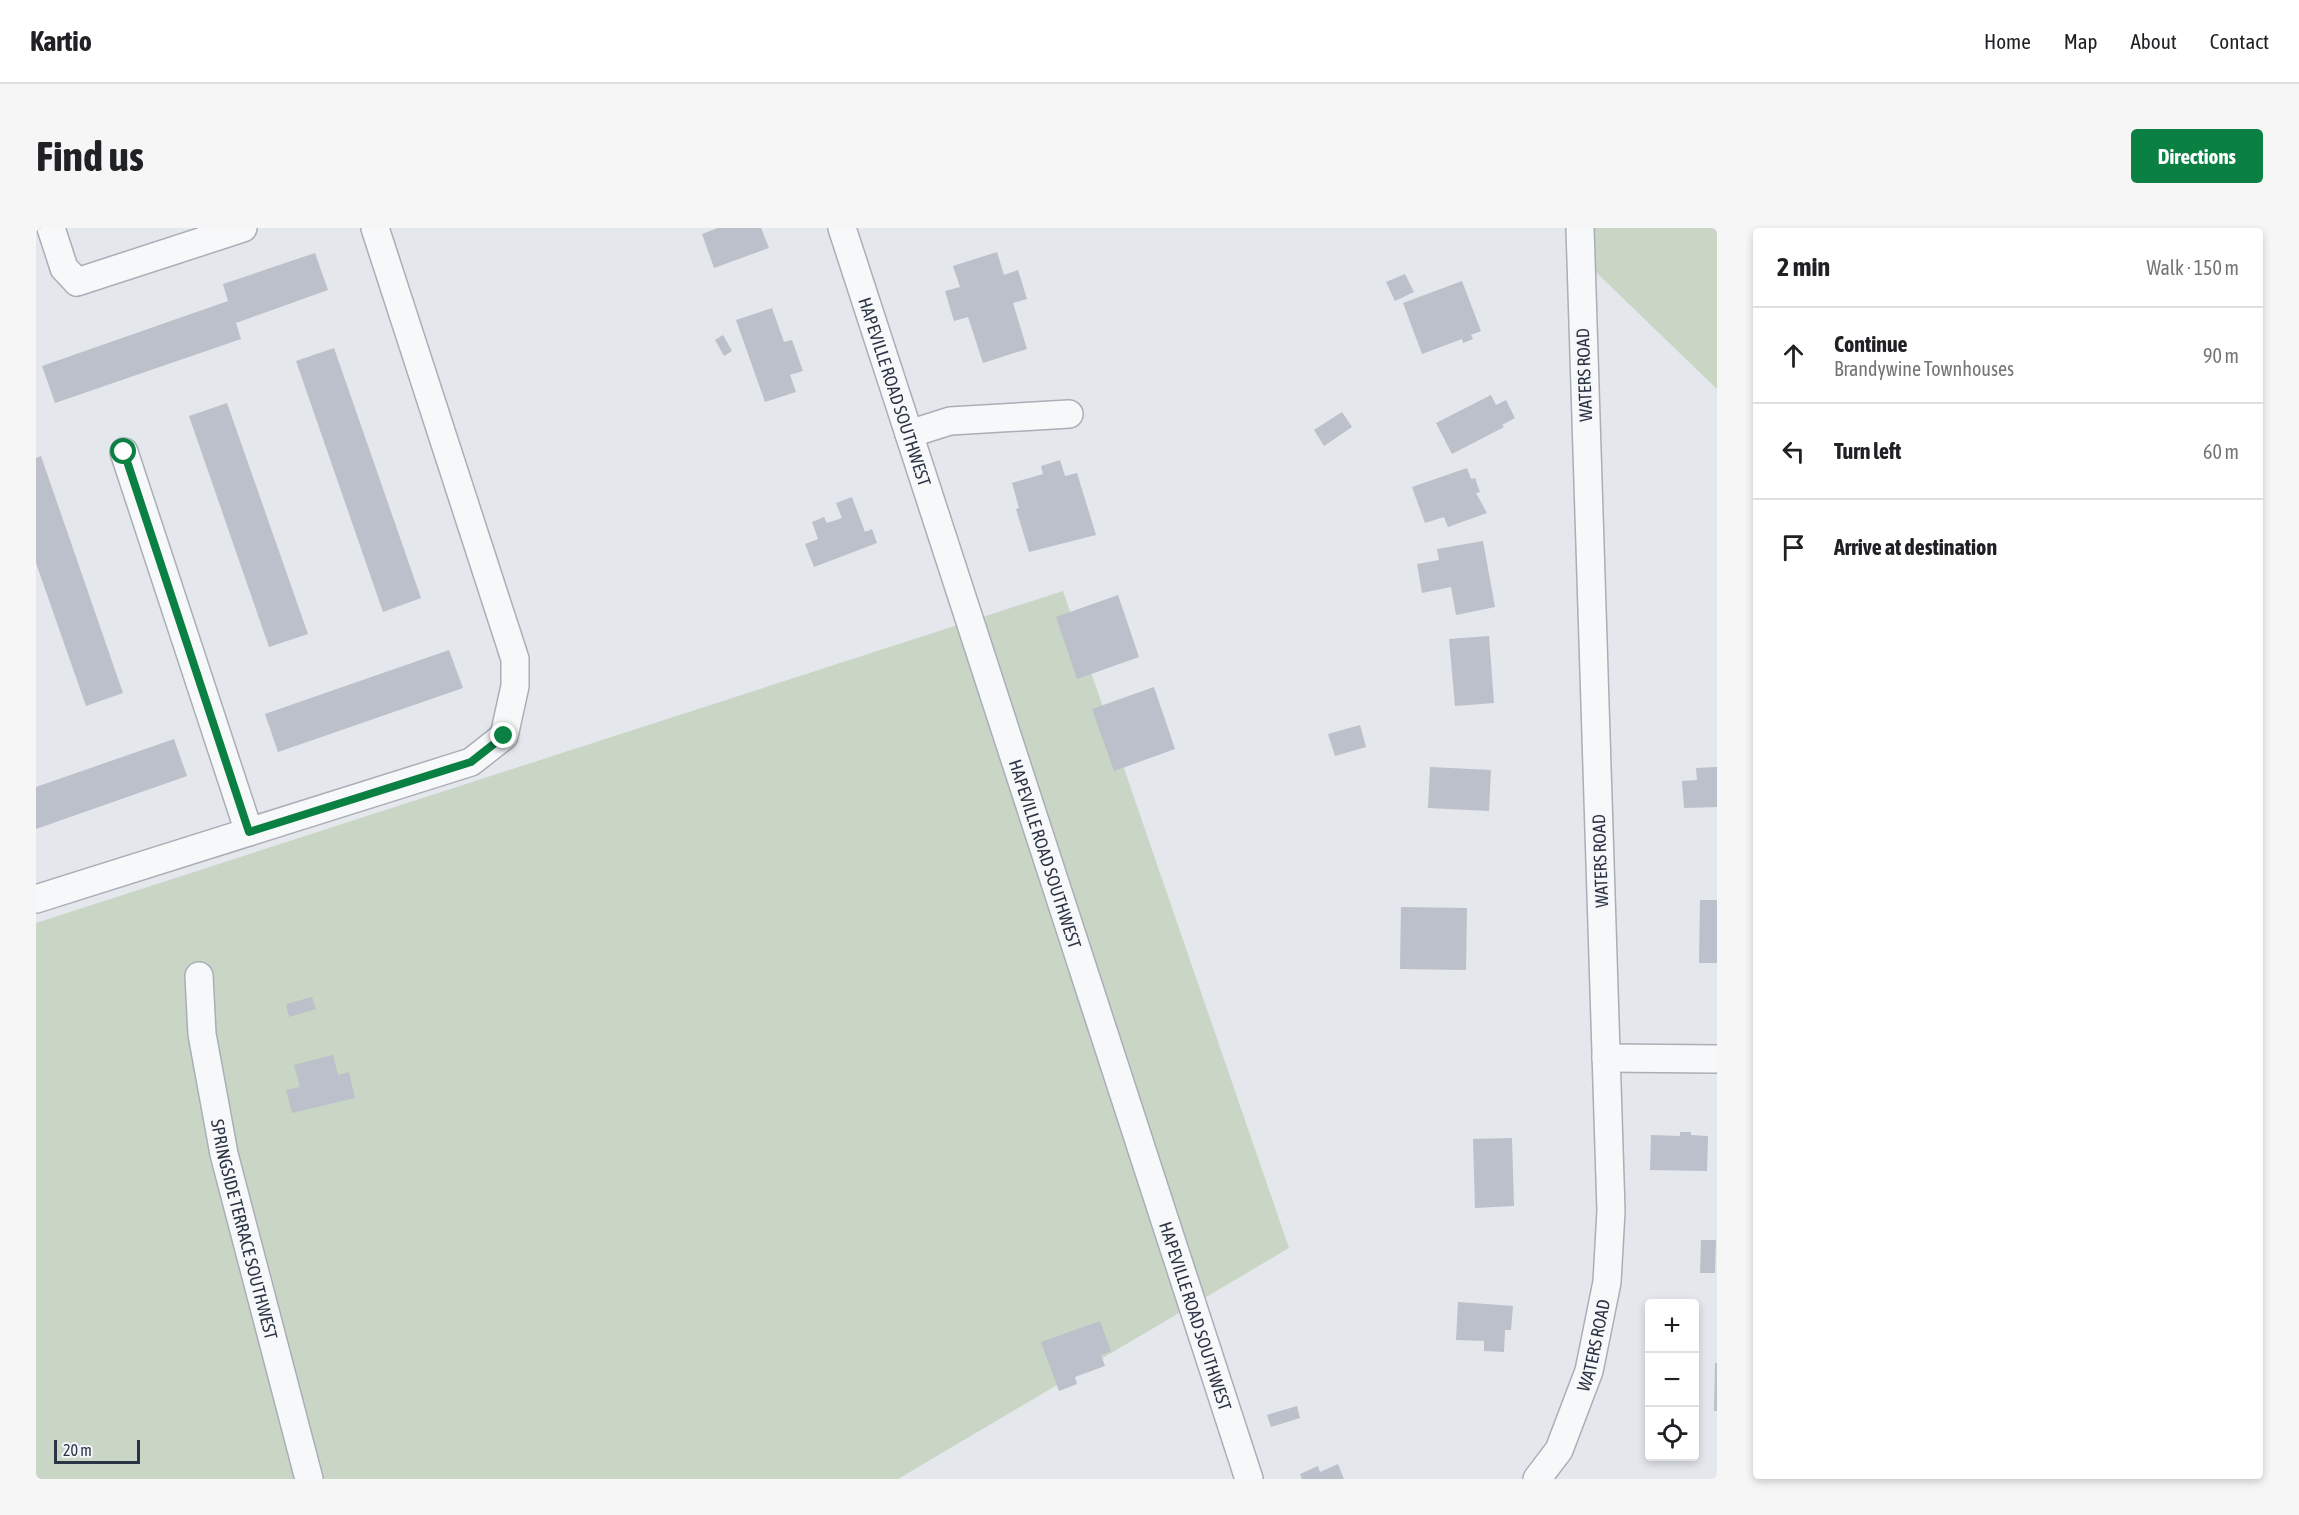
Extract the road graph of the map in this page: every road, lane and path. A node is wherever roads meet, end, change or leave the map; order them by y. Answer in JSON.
{"nodes":[{"id":1,"x":51,"y":228,"type":"edge"},
{"id":2,"x":243,"y":228,"type":"edge"},
{"id":3,"x":375,"y":228,"type":"edge"},
{"id":4,"x":842,"y":228,"type":"edge"},
{"id":5,"x":1580,"y":228,"type":"edge"},
{"id":6,"x":1069,"y":414,"type":"dead end"},
{"id":7,"x":909,"y":434,"type":"junction"},
{"id":8,"x":124,"y":452,"type":"dead end"},
{"id":9,"x":249,"y":832,"type":"junction"},
{"id":10,"x":36,"y":898,"type":"edge"},
{"id":11,"x":199,"y":976,"type":"dead end"},
{"id":12,"x":1606,"y":1058,"type":"junction"},
{"id":13,"x":1717,"y":1059,"type":"edge"},
{"id":14,"x":309,"y":1479,"type":"edge"},
{"id":15,"x":1250,"y":1479,"type":"edge"},
{"id":16,"x":1537,"y":1479,"type":"edge"}],
"edges":[{"from":1,"to":2,"type":"street"},
{"from":3,"to":9,"type":"street"},
{"from":4,"to":7,"type":"street","name":"HAPEVILLE ROAD SOUTHWEST"},
{"from":5,"to":12,"type":"street","name":"WATERS ROAD"},
{"from":6,"to":7,"type":"street"},
{"from":7,"to":15,"type":"street","name":"HAPEVILLE ROAD SOUTHWEST"},
{"from":8,"to":9,"type":"street"},
{"from":9,"to":10,"type":"street"},
{"from":11,"to":14,"type":"street","name":"SPRINGSIDE TERRACE SOUTHWEST"},
{"from":12,"to":13,"type":"street"},
{"from":12,"to":16,"type":"street","name":"WATERS ROAD"}]}
